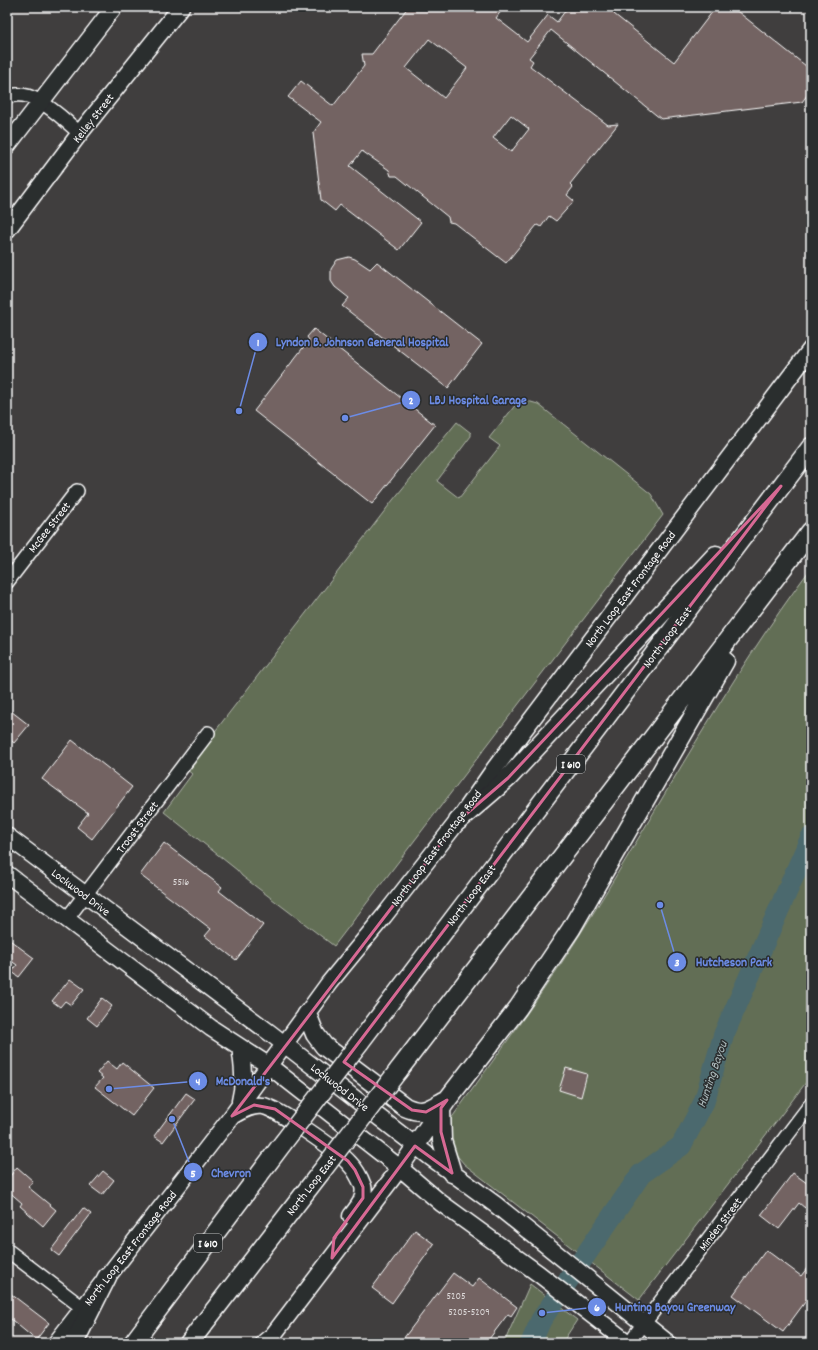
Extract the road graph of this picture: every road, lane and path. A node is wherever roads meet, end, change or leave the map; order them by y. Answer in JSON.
{"nodes":[{"id":1,"x":114,"y":7,"type":"edge"},
{"id":2,"x":181,"y":7,"type":"edge"},
{"id":3,"x":7,"y":97,"type":"edge"},
{"id":4,"x":40,"y":102,"type":"junction"},
{"id":5,"x":80,"y":133,"type":"junction"},
{"id":6,"x":7,"y":146,"type":"edge"},
{"id":7,"x":7,"y":230,"type":"edge"},
{"id":8,"x":811,"y":349,"type":"edge"},
{"id":9,"x":811,"y":447,"type":"edge"},
{"id":10,"x":781,"y":486,"type":"junction"},
{"id":11,"x":77,"y":491,"type":"dead end"},
{"id":12,"x":811,"y":531,"type":"edge"},
{"id":13,"x":775,"y":580,"type":"junction"},
{"id":14,"x":7,"y":582,"type":"edge"},
{"id":15,"x":208,"y":732,"type":"dead end"},
{"id":16,"x":458,"y":821,"type":"junction"},
{"id":17,"x":7,"y":836,"type":"edge"},
{"id":18,"x":7,"y":874,"type":"edge"},
{"id":19,"x":85,"y":896,"type":"junction"},
{"id":20,"x":66,"y":920,"type":"junction"},
{"id":21,"x":307,"y":1014,"type":"junction"},
{"id":22,"x":284,"y":1043,"type":"junction"},
{"id":23,"x":240,"y":1047,"type":"junction"},
{"id":24,"x":268,"y":1065,"type":"junction"},
{"id":25,"x":444,"y":1104,"type":"junction"},
{"id":26,"x":811,"y":1104,"type":"edge"},
{"id":27,"x":236,"y":1110,"type":"junction"},
{"id":28,"x":415,"y":1146,"type":"junction"},
{"id":29,"x":400,"y":1168,"type":"junction"},
{"id":30,"x":452,"y":1173,"type":"junction"},
{"id":31,"x":7,"y":1250,"type":"edge"},
{"id":32,"x":332,"y":1258,"type":"junction"},
{"id":33,"x":107,"y":1277,"type":"junction"},
{"id":34,"x":83,"y":1308,"type":"junction"},
{"id":35,"x":644,"y":1323,"type":"junction"},
{"id":36,"x":268,"y":1341,"type":"edge"},
{"id":37,"x":56,"y":1343,"type":"edge"},
{"id":38,"x":74,"y":1343,"type":"edge"},
{"id":39,"x":132,"y":1343,"type":"edge"},
{"id":40,"x":189,"y":1343,"type":"edge"},
{"id":41,"x":628,"y":1343,"type":"edge"},
{"id":42,"x":668,"y":1343,"type":"edge"}],
"edges":[{"from":1,"to":4,"type":"main road"},
{"from":2,"to":5,"type":"main road","name":"Kelley Street"},
{"from":3,"to":4,"type":"street"},
{"from":4,"to":5,"type":"street"},
{"from":4,"to":6,"type":"main road"},
{"from":5,"to":7,"type":"main road","name":"Kelley Street"},
{"from":8,"to":16,"type":"main road","name":"North Loop East Frontage Road"},
{"from":9,"to":10,"type":"highway","name":"North Loop East","number":"I 610"},
{"from":10,"to":16,"type":"highway"},
{"from":10,"to":39,"type":"highway","name":"North Loop East","number":"I 610","bridge":true},
{"from":11,"to":14,"type":"street","name":"McGee Street"},
{"from":12,"to":13,"type":"highway","name":"North Loop East"},
{"from":13,"to":25,"type":"highway"},
{"from":13,"to":40,"type":"highway","name":"North Loop East","bridge":true},
{"from":15,"to":19,"type":"street","name":"Troost Street"},
{"from":16,"to":21,"type":"main road","name":"North Loop East Frontage Road"},
{"from":17,"to":19,"type":"main road","name":"Lockwood Drive"},
{"from":18,"to":20,"type":"main road"},
{"from":19,"to":20,"type":"street","name":"Troost Street"},
{"from":19,"to":22,"type":"main road","name":"Lockwood Drive"},
{"from":20,"to":23,"type":"main road"},
{"from":21,"to":22,"type":"main road","name":"North Loop East Frontage Road"},
{"from":21,"to":25,"type":"highway"},
{"from":22,"to":24,"type":"main road","name":"North Loop East Frontage Road"},
{"from":22,"to":28,"type":"main road","name":"Lockwood Drive"},
{"from":23,"to":24,"type":"main road"},
{"from":23,"to":27,"type":"main road"},
{"from":24,"to":27,"type":"main road","name":"North Loop East Frontage Road"},
{"from":24,"to":29,"type":"main road"},
{"from":25,"to":28,"type":"highway"},
{"from":25,"to":30,"type":"highway"},
{"from":26,"to":35,"type":"street","name":"Minden Street"},
{"from":27,"to":32,"type":"main road"},
{"from":27,"to":33,"type":"main road","name":"North Loop East Frontage Road"},
{"from":28,"to":29,"type":"main road"},
{"from":28,"to":30,"type":"main road","name":"Lockwood Drive"},
{"from":29,"to":32,"type":"main road"},
{"from":29,"to":41,"type":"main road"},
{"from":30,"to":35,"type":"main road","name":"Lockwood Drive"},
{"from":31,"to":34,"type":"street"},
{"from":32,"to":36,"type":"main road"},
{"from":33,"to":34,"type":"main road","name":"North Loop East Frontage Road"},
{"from":33,"to":38,"type":"highway"},
{"from":34,"to":37,"type":"main road","name":"North Loop East Frontage Road"},
{"from":35,"to":41,"type":"street","name":"Minden Street"},
{"from":35,"to":42,"type":"main road","name":"Lockwood Drive"}]}
